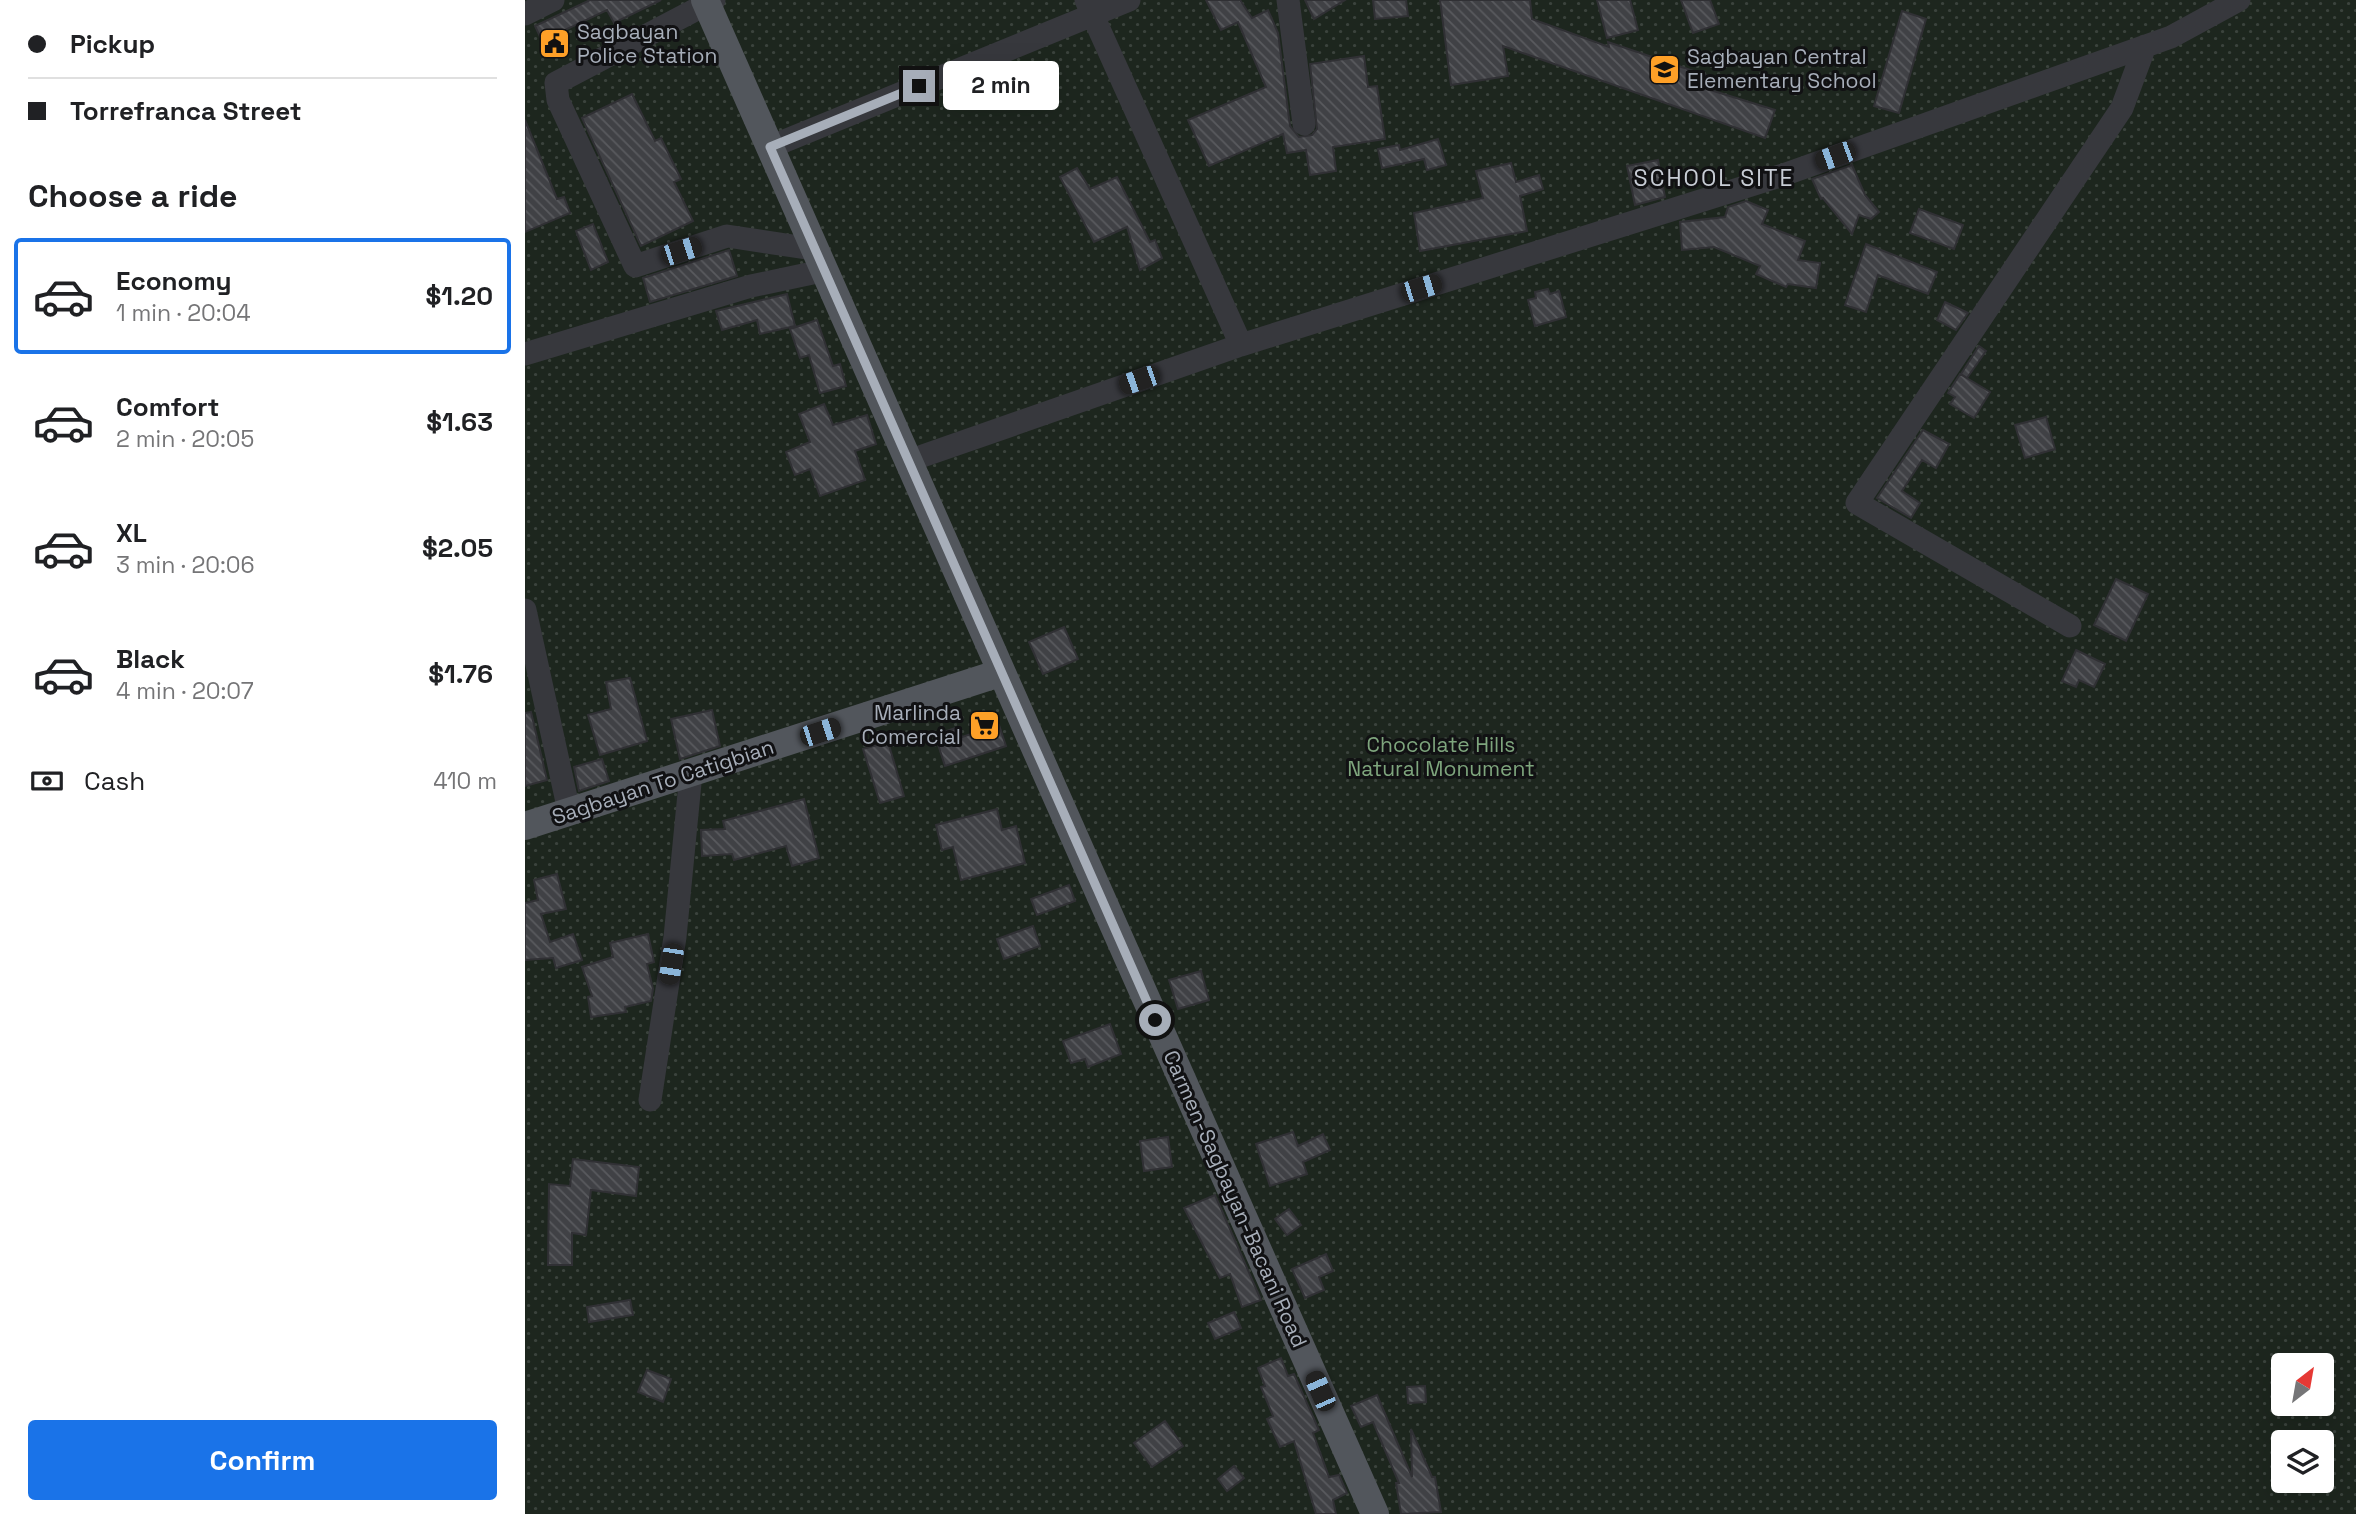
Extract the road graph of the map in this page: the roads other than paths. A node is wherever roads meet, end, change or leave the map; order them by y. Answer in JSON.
{"nodes":[{"id":1,"x":553,"y":0,"type":"edge"},
{"id":2,"x":1129,"y":0,"type":"edge"},
{"id":3,"x":1288,"y":0,"type":"edge"},
{"id":4,"x":2239,"y":0,"type":"edge"},
{"id":5,"x":709,"y":1,"type":"edge"},
{"id":6,"x":1089,"y":8,"type":"edge"},
{"id":7,"x":525,"y":14,"type":"edge"},
{"id":8,"x":2145,"y":46,"type":"junction"},
{"id":9,"x":1304,"y":124,"type":"dead end"},
{"id":10,"x":770,"y":147,"type":"junction"},
{"id":11,"x":818,"y":260,"type":"junction"},
{"id":12,"x":1241,"y":345,"type":"junction"},
{"id":13,"x":525,"y":354,"type":"edge"},
{"id":14,"x":911,"y":460,"type":"junction"},
{"id":15,"x":525,"y":610,"type":"edge"},
{"id":16,"x":2070,"y":626,"type":"dead end"},
{"id":17,"x":1000,"y":673,"type":"junction"},
{"id":18,"x":691,"y":773,"type":"junction"},
{"id":19,"x":569,"y":811,"type":"junction"},
{"id":20,"x":525,"y":826,"type":"edge"},
{"id":21,"x":650,"y":1100,"type":"dead end"},
{"id":22,"x":1375,"y":1514,"type":"edge"}],
"edges":[{"from":1,"to":7,"type":"street"},
{"from":2,"to":6,"type":"street"},
{"from":3,"to":9,"type":"street"},
{"from":4,"to":8,"type":"street"},
{"from":5,"to":10,"type":"main road","name":"Carmen-Sagbayan-Bacani Road"},
{"from":5,"to":11,"type":"street"},
{"from":6,"to":10,"type":"street"},
{"from":6,"to":12,"type":"street"},
{"from":8,"to":12,"type":"street"},
{"from":8,"to":16,"type":"street"},
{"from":10,"to":11,"type":"main road","name":"Carmen-Sagbayan-Bacani Road"},
{"from":11,"to":13,"type":"street"},
{"from":11,"to":14,"type":"main road","name":"Carmen-Sagbayan-Bacani Road"},
{"from":12,"to":14,"type":"street"},
{"from":14,"to":17,"type":"main road","name":"Carmen-Sagbayan-Bacani Road"},
{"from":15,"to":19,"type":"street"},
{"from":17,"to":18,"type":"main road","name":"Sagbayan To Catigbian"},
{"from":17,"to":22,"type":"main road","name":"Carmen-Sagbayan-Bacani Road"},
{"from":18,"to":19,"type":"main road","name":"Sagbayan To Catigbian"},
{"from":18,"to":21,"type":"street"},
{"from":19,"to":20,"type":"main road","name":"Sagbayan To Catigbian"}]}
